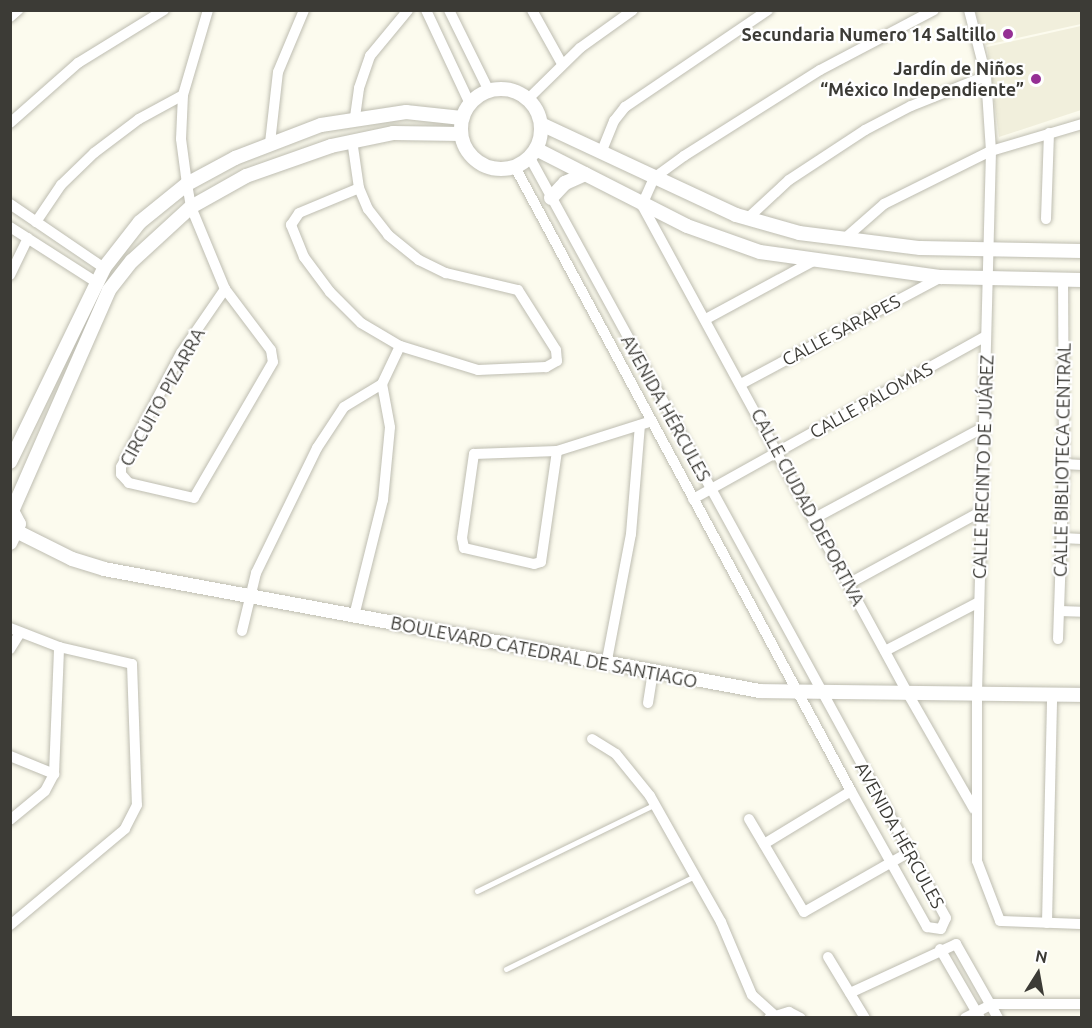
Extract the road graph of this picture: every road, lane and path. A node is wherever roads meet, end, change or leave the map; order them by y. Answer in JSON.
{"nodes":[{"id":1,"x":18,"y":10,"type":"edge"},
{"id":2,"x":164,"y":10,"type":"edge"},
{"id":3,"x":208,"y":10,"type":"edge"},
{"id":4,"x":304,"y":10,"type":"edge"},
{"id":5,"x":408,"y":10,"type":"edge"},
{"id":6,"x":426,"y":10,"type":"edge"},
{"id":7,"x":449,"y":10,"type":"edge"},
{"id":8,"x":532,"y":10,"type":"edge"},
{"id":9,"x":633,"y":10,"type":"edge"},
{"id":10,"x":768,"y":10,"type":"edge"},
{"id":11,"x":934,"y":10,"type":"edge"},
{"id":12,"x":969,"y":10,"type":"edge"},
{"id":13,"x":10,"y":17,"type":"edge"},
{"id":14,"x":562,"y":64,"type":"junction"},
{"id":15,"x":986,"y":76,"type":"junction"},
{"id":16,"x":489,"y":91,"type":"junction"},
{"id":17,"x":183,"y":95,"type":"junction"},
{"id":18,"x":528,"y":99,"type":"junction"},
{"id":19,"x":470,"y":104,"type":"junction"},
{"id":20,"x":355,"y":117,"type":"junction"},
{"id":21,"x":462,"y":118,"type":"junction"},
{"id":22,"x":10,"y":123,"type":"edge"},
{"id":23,"x":541,"y":124,"type":"junction"},
{"id":24,"x":1082,"y":124,"type":"edge"},
{"id":25,"x":1049,"y":133,"type":"junction"},
{"id":26,"x":461,"y":134,"type":"junction"},
{"id":27,"x":352,"y":140,"type":"junction"},
{"id":28,"x":270,"y":143,"type":"junction"},
{"id":29,"x":991,"y":151,"type":"junction"},
{"id":30,"x":601,"y":153,"type":"junction"},
{"id":31,"x":533,"y":154,"type":"junction"},
{"id":32,"x":515,"y":167,"type":"junction"},
{"id":33,"x":585,"y":174,"type":"junction"},
{"id":34,"x":654,"y":178,"type":"junction"},
{"id":35,"x":187,"y":184,"type":"junction"},
{"id":36,"x":359,"y":188,"type":"junction"},
{"id":37,"x":552,"y":198,"type":"junction"},
{"id":38,"x":10,"y":204,"type":"edge"},
{"id":39,"x":642,"y":205,"type":"junction"},
{"id":40,"x":191,"y":207,"type":"junction"},
{"id":41,"x":748,"y":218,"type":"junction"},
{"id":42,"x":1046,"y":219,"type":"dead end"},
{"id":43,"x":36,"y":222,"type":"junction"},
{"id":44,"x":10,"y":227,"type":"edge"},
{"id":45,"x":28,"y":238,"type":"junction"},
{"id":46,"x":843,"y":240,"type":"junction"},
{"id":47,"x":990,"y":249,"type":"junction"},
{"id":48,"x":1082,"y":251,"type":"edge"},
{"id":49,"x":816,"y":260,"type":"junction"},
{"id":50,"x":104,"y":268,"type":"junction"},
{"id":51,"x":10,"y":275,"type":"edge"},
{"id":52,"x":941,"y":277,"type":"junction"},
{"id":53,"x":988,"y":279,"type":"junction"},
{"id":54,"x":1063,"y":280,"type":"junction"},
{"id":55,"x":1082,"y":280,"type":"edge"},
{"id":56,"x":96,"y":282,"type":"junction"},
{"id":57,"x":225,"y":289,"type":"junction"},
{"id":58,"x":705,"y":319,"type":"junction"},
{"id":59,"x":986,"y":336,"type":"junction"},
{"id":60,"x":400,"y":346,"type":"junction"},
{"id":61,"x":382,"y":384,"type":"junction"},
{"id":62,"x":741,"y":384,"type":"junction"},
{"id":63,"x":645,"y":424,"type":"junction"},
{"id":64,"x":984,"y":427,"type":"junction"},
{"id":65,"x":557,"y":451,"type":"junction"},
{"id":66,"x":778,"y":452,"type":"junction"},
{"id":67,"x":10,"y":462,"type":"edge"},
{"id":68,"x":1064,"y":464,"type":"junction"},
{"id":69,"x":1082,"y":465,"type":"edge"},
{"id":70,"x":710,"y":489,"type":"junction"},
{"id":71,"x":693,"y":499,"type":"junction"},
{"id":72,"x":12,"y":508,"type":"edge"},
{"id":73,"x":982,"y":511,"type":"junction"},
{"id":74,"x":815,"y":518,"type":"junction"},
{"id":75,"x":14,"y":538,"type":"edge"},
{"id":76,"x":1062,"y":538,"type":"junction"},
{"id":77,"x":1082,"y":539,"type":"edge"},
{"id":78,"x":850,"y":583,"type":"junction"},
{"id":79,"x":249,"y":596,"type":"junction"},
{"id":80,"x":979,"y":602,"type":"junction"},
{"id":81,"x":1059,"y":611,"type":"junction"},
{"id":82,"x":1082,"y":612,"type":"edge"},
{"id":83,"x":354,"y":616,"type":"junction"},
{"id":84,"x":15,"y":630,"type":"edge"},
{"id":85,"x":242,"y":631,"type":"dead end"},
{"id":86,"x":1058,"y":639,"type":"dead end"},
{"id":87,"x":59,"y":647,"type":"junction"},
{"id":88,"x":10,"y":649,"type":"edge"},
{"id":89,"x":885,"y":651,"type":"junction"},
{"id":90,"x":606,"y":665,"type":"junction"},
{"id":91,"x":653,"y":673,"type":"junction"},
{"id":92,"x":800,"y":691,"type":"junction"},
{"id":93,"x":821,"y":691,"type":"junction"},
{"id":94,"x":907,"y":692,"type":"junction"},
{"id":95,"x":977,"y":694,"type":"junction"},
{"id":96,"x":1052,"y":695,"type":"junction"},
{"id":97,"x":1082,"y":696,"type":"edge"},
{"id":98,"x":648,"y":703,"type":"dead end"},
{"id":99,"x":592,"y":739,"type":"dead end"},
{"id":100,"x":10,"y":756,"type":"edge"},
{"id":101,"x":54,"y":774,"type":"junction"},
{"id":102,"x":851,"y":791,"type":"junction"},
{"id":103,"x":655,"y":804,"type":"junction"},
{"id":104,"x":974,"y":809,"type":"junction"},
{"id":105,"x":749,"y":819,"type":"dead end"},
{"id":106,"x":10,"y":820,"type":"edge"},
{"id":107,"x":764,"y":844,"type":"junction"},
{"id":108,"x":909,"y":852,"type":"junction"},
{"id":109,"x":891,"y":863,"type":"junction"},
{"id":110,"x":695,"y":876,"type":"junction"},
{"id":111,"x":477,"y":891,"type":"dead end"},
{"id":112,"x":1047,"y":923,"type":"junction"},
{"id":113,"x":1082,"y":924,"type":"edge"},
{"id":114,"x":10,"y":925,"type":"edge"},
{"id":115,"x":940,"y":949,"type":"junction"},
{"id":116,"x":828,"y":957,"type":"dead end"},
{"id":117,"x":506,"y":969,"type":"dead end"},
{"id":118,"x":850,"y":993,"type":"junction"},
{"id":119,"x":992,"y":1004,"type":"junction"},
{"id":120,"x":1082,"y":1004,"type":"edge"},
{"id":121,"x":978,"y":1014,"type":"edge"},
{"id":122,"x":771,"y":1016,"type":"edge"},
{"id":123,"x":801,"y":1017,"type":"edge"},
{"id":124,"x":865,"y":1017,"type":"edge"},
{"id":125,"x":965,"y":1017,"type":"edge"},
{"id":126,"x":998,"y":1017,"type":"edge"}],
"edges":[{"from":1,"to":13,"type":"street"},
{"from":2,"to":22,"type":"street"},
{"from":3,"to":17,"type":"street","name":"CIRCUITO PIZARRA"},
{"from":4,"to":28,"type":"street"},
{"from":5,"to":20,"type":"street"},
{"from":6,"to":19,"type":"street"},
{"from":7,"to":16,"type":"street"},
{"from":8,"to":14,"type":"street"},
{"from":9,"to":14,"type":"street"},
{"from":10,"to":30,"type":"street"},
{"from":11,"to":34,"type":"street"},
{"from":12,"to":15,"type":"street","name":"CALLE RECINTO DE JUÁREZ"},
{"from":14,"to":18,"type":"street"},
{"from":15,"to":29,"type":"street","name":"CALLE RECINTO DE JUÁREZ"},
{"from":15,"to":41,"type":"street"},
{"from":16,"to":18,"type":"street"},
{"from":16,"to":19,"type":"street"},
{"from":17,"to":35,"type":"street","name":"CIRCUITO PIZARRA"},
{"from":17,"to":43,"type":"street"},
{"from":18,"to":23,"type":"street"},
{"from":19,"to":21,"type":"street"},
{"from":20,"to":21,"type":"street"},
{"from":20,"to":28,"type":"street"},
{"from":21,"to":26,"type":"street"},
{"from":23,"to":30,"type":"street"},
{"from":23,"to":31,"type":"street"},
{"from":24,"to":25,"type":"street"},
{"from":25,"to":29,"type":"street"},
{"from":25,"to":42,"type":"street"},
{"from":26,"to":27,"type":"street"},
{"from":26,"to":32,"type":"street"},
{"from":27,"to":36,"type":"street"},
{"from":27,"to":40,"type":"street"},
{"from":28,"to":35,"type":"street"},
{"from":29,"to":46,"type":"street"},
{"from":29,"to":47,"type":"street","name":"CALLE RECINTO DE JUÁREZ"},
{"from":30,"to":34,"type":"street"},
{"from":31,"to":32,"type":"street"},
{"from":31,"to":33,"type":"street"},
{"from":31,"to":37,"type":"street","name":"AVENIDA HÉRCULES"},
{"from":32,"to":63,"type":"street","name":"AVENIDA HÉRCULES"},
{"from":33,"to":37,"type":"street"},
{"from":33,"to":39,"type":"street"},
{"from":34,"to":39,"type":"street"},
{"from":34,"to":41,"type":"street"},
{"from":35,"to":40,"type":"street","name":"CIRCUITO PIZARRA"},
{"from":35,"to":50,"type":"street"},
{"from":36,"to":60,"type":"street"},
{"from":36,"to":60,"type":"street"},
{"from":37,"to":70,"type":"street","name":"AVENIDA HÉRCULES"},
{"from":38,"to":43,"type":"street"},
{"from":39,"to":49,"type":"street"},
{"from":39,"to":58,"type":"street","name":"CALLE CIUDAD DEPORTIVA"},
{"from":40,"to":57,"type":"street","name":"CIRCUITO PIZARRA"},
{"from":40,"to":72,"type":"street"},
{"from":41,"to":46,"type":"street"},
{"from":43,"to":50,"type":"street"},
{"from":44,"to":45,"type":"street"},
{"from":45,"to":51,"type":"street"},
{"from":45,"to":56,"type":"street"},
{"from":46,"to":47,"type":"street"},
{"from":47,"to":48,"type":"street"},
{"from":47,"to":53,"type":"street","name":"CALLE RECINTO DE JUÁREZ"},
{"from":49,"to":52,"type":"street"},
{"from":49,"to":58,"type":"street"},
{"from":50,"to":56,"type":"street"},
{"from":52,"to":53,"type":"street"},
{"from":52,"to":62,"type":"street","name":"CALLE SARAPES"},
{"from":53,"to":54,"type":"street"},
{"from":53,"to":59,"type":"street","name":"CALLE RECINTO DE JUÁREZ"},
{"from":54,"to":55,"type":"street"},
{"from":54,"to":68,"type":"street","name":"CALLE BIBLIOTECA CENTRAL"},
{"from":56,"to":67,"type":"street"},
{"from":57,"to":57,"type":"street","name":"CIRCUITO PIZARRA"},
{"from":58,"to":62,"type":"street","name":"CALLE CIUDAD DEPORTIVA"},
{"from":59,"to":64,"type":"street","name":"CALLE RECINTO DE JUÁREZ"},
{"from":59,"to":66,"type":"street","name":"CALLE PALOMAS"},
{"from":60,"to":61,"type":"street"},
{"from":61,"to":79,"type":"street"},
{"from":61,"to":83,"type":"street"},
{"from":62,"to":66,"type":"street","name":"CALLE CIUDAD DEPORTIVA"},
{"from":63,"to":65,"type":"street"},
{"from":63,"to":71,"type":"street","name":"AVENIDA HÉRCULES"},
{"from":63,"to":90,"type":"street"},
{"from":64,"to":73,"type":"street","name":"CALLE RECINTO DE JUÁREZ"},
{"from":64,"to":74,"type":"street"},
{"from":65,"to":65,"type":"street"},
{"from":66,"to":70,"type":"street","name":"CALLE PALOMAS"},
{"from":66,"to":74,"type":"street","name":"CALLE CIUDAD DEPORTIVA"},
{"from":68,"to":69,"type":"street"},
{"from":68,"to":76,"type":"street","name":"CALLE BIBLIOTECA CENTRAL"},
{"from":70,"to":71,"type":"street","name":"CALLE PALOMAS"},
{"from":70,"to":93,"type":"street","name":"AVENIDA HÉRCULES"},
{"from":71,"to":92,"type":"street","name":"AVENIDA HÉRCULES"},
{"from":72,"to":75,"type":"street"},
{"from":73,"to":78,"type":"street"},
{"from":73,"to":80,"type":"street","name":"CALLE RECINTO DE JUÁREZ"},
{"from":74,"to":78,"type":"street","name":"CALLE CIUDAD DEPORTIVA"},
{"from":75,"to":79,"type":"street","name":"BOULEVARD CATEDRAL DE SANTIAGO"},
{"from":76,"to":77,"type":"street"},
{"from":76,"to":81,"type":"street","name":"CALLE BIBLIOTECA CENTRAL"},
{"from":78,"to":89,"type":"street","name":"CALLE CIUDAD DEPORTIVA"},
{"from":79,"to":83,"type":"street","name":"BOULEVARD CATEDRAL DE SANTIAGO"},
{"from":79,"to":85,"type":"street"},
{"from":80,"to":89,"type":"street"},
{"from":80,"to":95,"type":"street","name":"CALLE RECINTO DE JUÁREZ"},
{"from":81,"to":82,"type":"street"},
{"from":81,"to":86,"type":"street","name":"CALLE BIBLIOTECA CENTRAL"},
{"from":83,"to":90,"type":"street","name":"BOULEVARD CATEDRAL DE SANTIAGO"},
{"from":84,"to":87,"type":"street"},
{"from":84,"to":88,"type":"street"},
{"from":87,"to":101,"type":"street"},
{"from":87,"to":114,"type":"street"},
{"from":89,"to":94,"type":"street","name":"CALLE CIUDAD DEPORTIVA"},
{"from":90,"to":91,"type":"street","name":"BOULEVARD CATEDRAL DE SANTIAGO"},
{"from":91,"to":92,"type":"street","name":"BOULEVARD CATEDRAL DE SANTIAGO"},
{"from":91,"to":98,"type":"street"},
{"from":92,"to":93,"type":"street","name":"BOULEVARD CATEDRAL DE SANTIAGO"},
{"from":92,"to":102,"type":"street","name":"AVENIDA HÉRCULES"},
{"from":93,"to":94,"type":"street","name":"BOULEVARD CATEDRAL DE SANTIAGO"},
{"from":93,"to":108,"type":"street","name":"AVENIDA HÉRCULES"},
{"from":94,"to":95,"type":"street","name":"BOULEVARD CATEDRAL DE SANTIAGO"},
{"from":94,"to":104,"type":"street","name":"CALLE CIUDAD DEPORTIVA"},
{"from":95,"to":96,"type":"street","name":"BOULEVARD CATEDRAL DE SANTIAGO"},
{"from":95,"to":104,"type":"street","name":"CALLE RECINTO DE JUÁREZ"},
{"from":96,"to":97,"type":"street","name":"BOULEVARD CATEDRAL DE SANTIAGO"},
{"from":96,"to":112,"type":"street"},
{"from":99,"to":103,"type":"street"},
{"from":100,"to":101,"type":"street"},
{"from":101,"to":106,"type":"street"},
{"from":102,"to":107,"type":"street"},
{"from":102,"to":109,"type":"street","name":"AVENIDA HÉRCULES"},
{"from":103,"to":110,"type":"street"},
{"from":103,"to":111,"type":"lane"},
{"from":104,"to":112,"type":"street","name":"CALLE RECINTO DE JUÁREZ"},
{"from":105,"to":107,"type":"street"},
{"from":107,"to":109,"type":"street"},
{"from":108,"to":109,"type":"street"},
{"from":108,"to":109,"type":"street","name":"AVENIDA HÉRCULES"},
{"from":110,"to":117,"type":"lane"},
{"from":110,"to":122,"type":"street"},
{"from":112,"to":113,"type":"street"},
{"from":115,"to":118,"type":"street"},
{"from":115,"to":119,"type":"street"},
{"from":115,"to":121,"type":"street"},
{"from":116,"to":118,"type":"street"},
{"from":118,"to":124,"type":"street"},
{"from":119,"to":120,"type":"street"},
{"from":119,"to":121,"type":"street"},
{"from":119,"to":126,"type":"street"},
{"from":121,"to":125,"type":"street"},
{"from":122,"to":123,"type":"street"}]}
